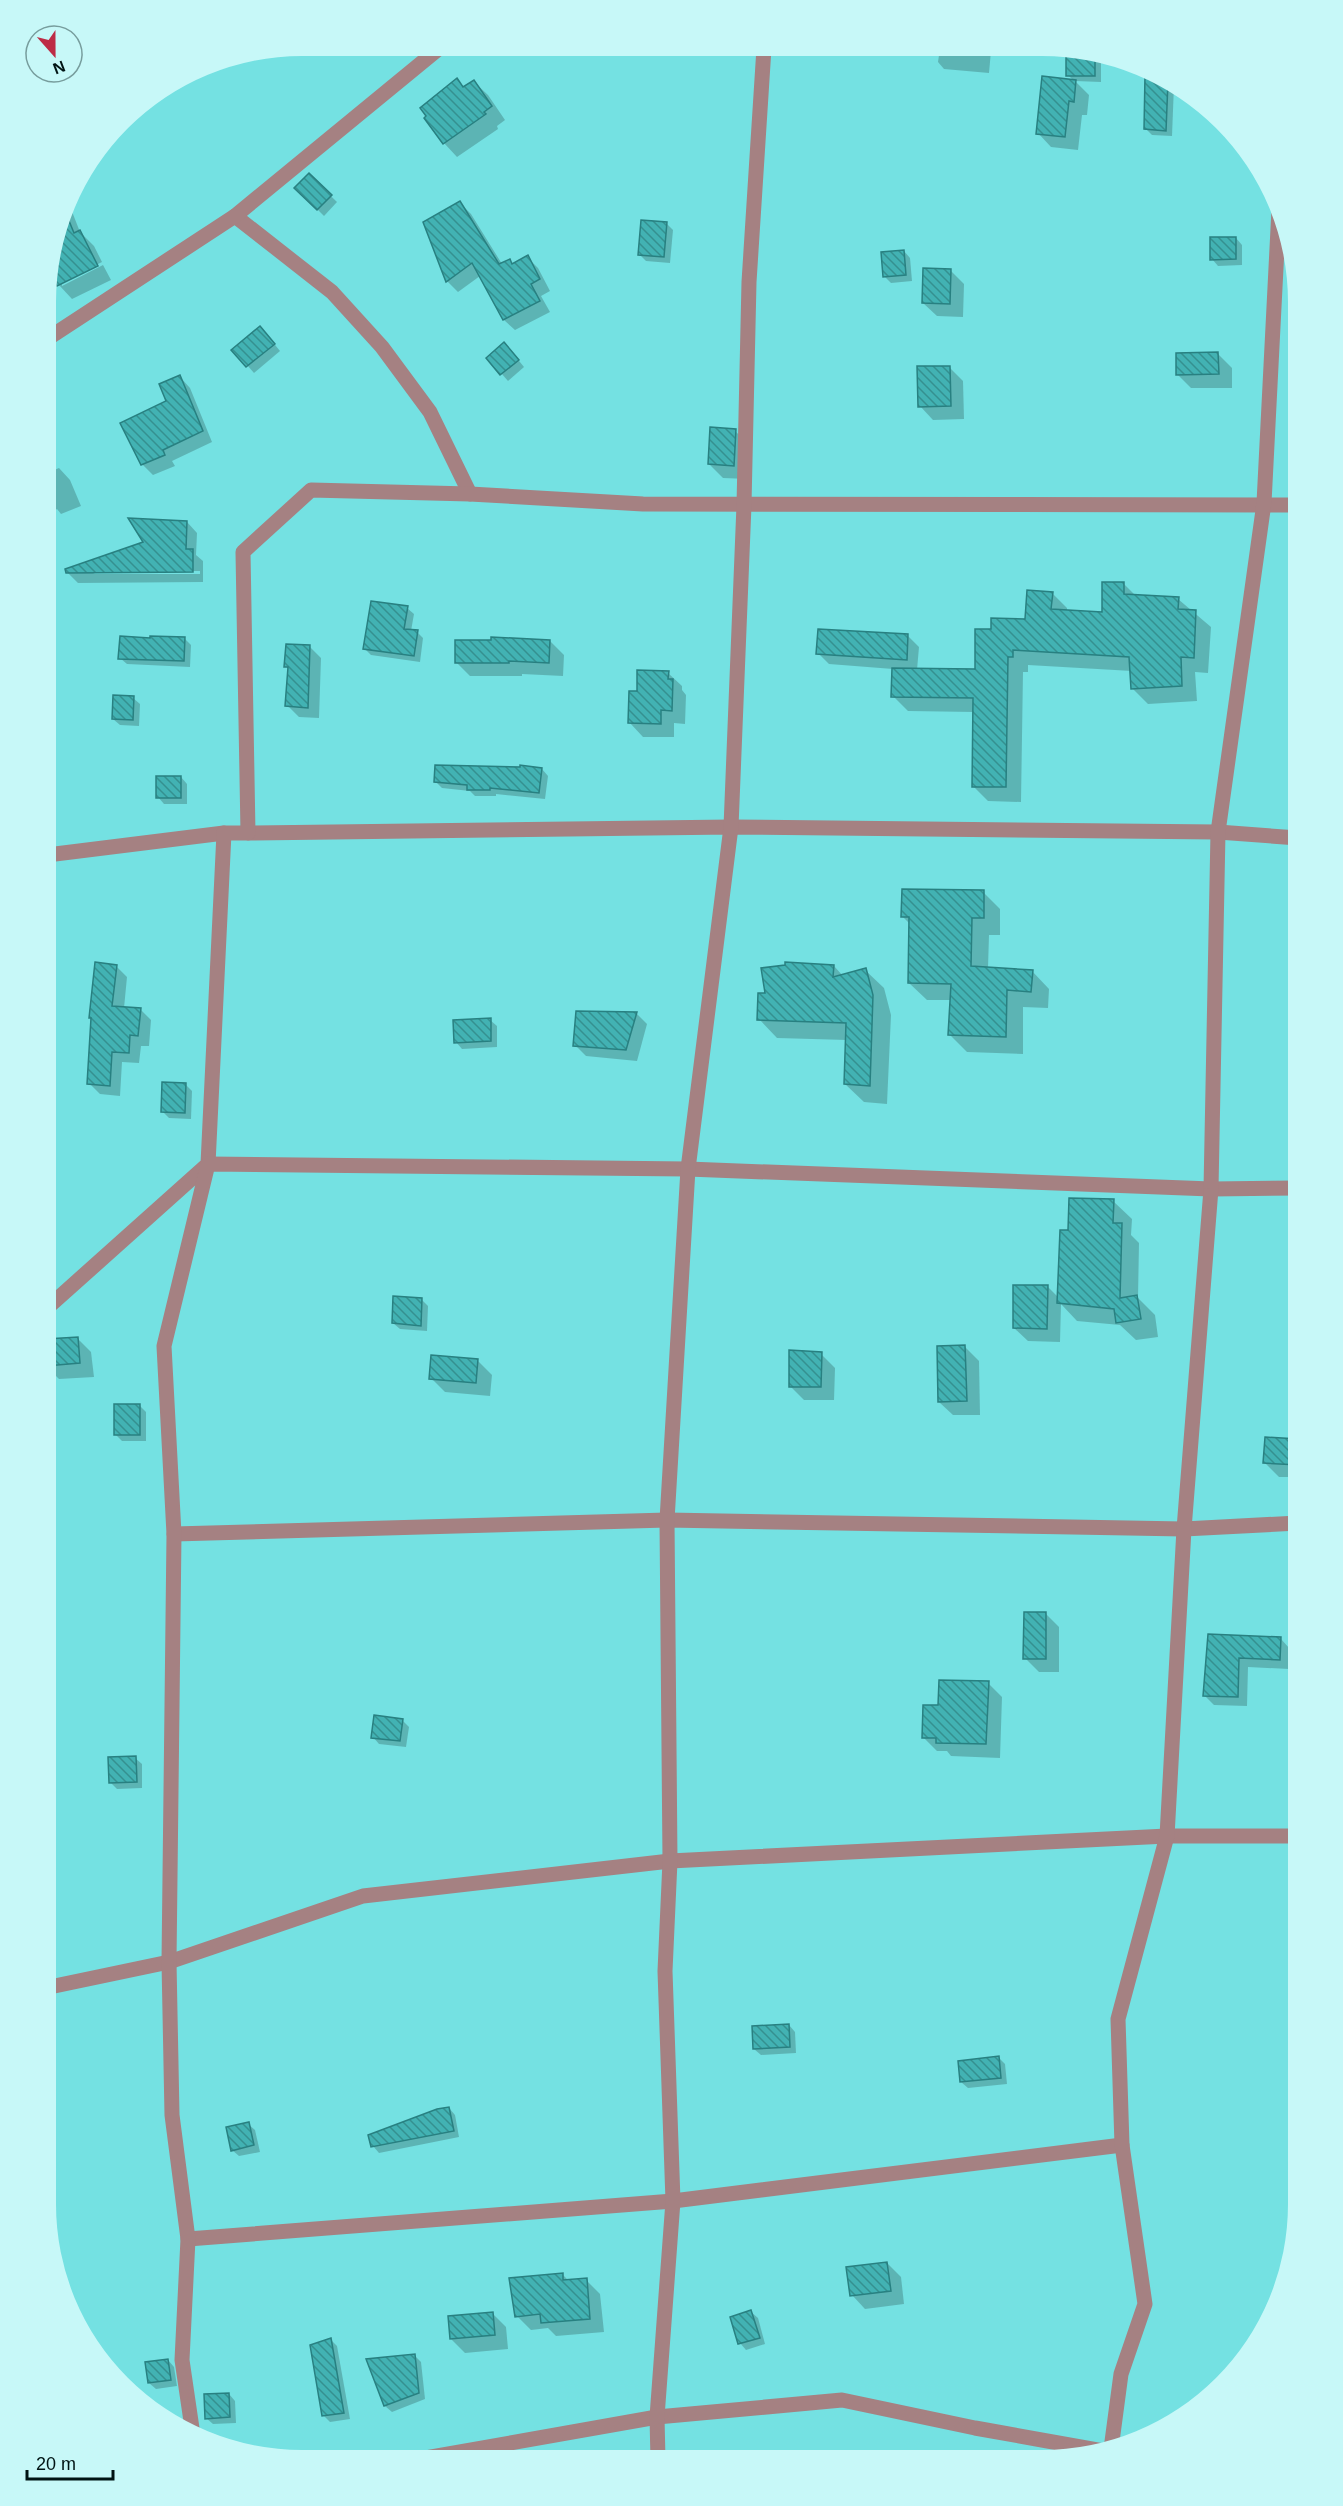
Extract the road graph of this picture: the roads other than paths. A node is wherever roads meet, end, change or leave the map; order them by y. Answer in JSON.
{"nodes":[{"id":1,"x":430,"y":56,"type":"edge"},
{"id":2,"x":763,"y":56,"type":"edge"},
{"id":3,"x":235,"y":216,"type":"junction"},
{"id":4,"x":1278,"y":234,"type":"edge"},
{"id":5,"x":56,"y":333,"type":"edge"},
{"id":6,"x":470,"y":494,"type":"junction"},
{"id":7,"x":1264,"y":503,"type":"junction"},
{"id":8,"x":1288,"y":504,"type":"edge"},
{"id":9,"x":744,"y":505,"type":"junction"},
{"id":10,"x":731,"y":827,"type":"junction"},
{"id":11,"x":1218,"y":832,"type":"junction"},
{"id":12,"x":224,"y":833,"type":"junction"},
{"id":13,"x":248,"y":833,"type":"junction"},
{"id":14,"x":1288,"y":837,"type":"edge"},
{"id":15,"x":56,"y":854,"type":"edge"},
{"id":16,"x":208,"y":1164,"type":"junction"},
{"id":17,"x":688,"y":1169,"type":"junction"},
{"id":18,"x":1288,"y":1188,"type":"edge"},
{"id":19,"x":1211,"y":1189,"type":"junction"},
{"id":20,"x":56,"y":1300,"type":"edge"},
{"id":21,"x":667,"y":1520,"type":"junction"},
{"id":22,"x":1288,"y":1524,"type":"edge"},
{"id":23,"x":1184,"y":1529,"type":"junction"},
{"id":24,"x":174,"y":1534,"type":"junction"},
{"id":25,"x":1167,"y":1836,"type":"junction"},
{"id":26,"x":1288,"y":1836,"type":"edge"},
{"id":27,"x":670,"y":1862,"type":"junction"},
{"id":28,"x":169,"y":1962,"type":"junction"},
{"id":29,"x":56,"y":1986,"type":"edge"},
{"id":30,"x":1122,"y":2145,"type":"junction"},
{"id":31,"x":673,"y":2201,"type":"junction"},
{"id":32,"x":188,"y":2239,"type":"junction"},
{"id":33,"x":657,"y":2417,"type":"junction"},
{"id":34,"x":192,"y":2424,"type":"edge"},
{"id":35,"x":1112,"y":2440,"type":"edge"},
{"id":36,"x":1081,"y":2447,"type":"edge"},
{"id":37,"x":471,"y":2450,"type":"edge"},
{"id":38,"x":658,"y":2450,"type":"edge"}],
"edges":[{"from":1,"to":3,"type":"street"},
{"from":2,"to":9,"type":"street"},
{"from":3,"to":5,"type":"street"},
{"from":3,"to":6,"type":"street"},
{"from":4,"to":7,"type":"street"},
{"from":6,"to":9,"type":"street"},
{"from":6,"to":13,"type":"street"},
{"from":7,"to":8,"type":"street"},
{"from":7,"to":9,"type":"street"},
{"from":7,"to":11,"type":"street"},
{"from":9,"to":10,"type":"street"},
{"from":10,"to":11,"type":"street"},
{"from":10,"to":13,"type":"street"},
{"from":10,"to":17,"type":"street"},
{"from":11,"to":14,"type":"street"},
{"from":11,"to":19,"type":"street"},
{"from":12,"to":13,"type":"street"},
{"from":12,"to":15,"type":"street"},
{"from":12,"to":16,"type":"street"},
{"from":16,"to":17,"type":"street"},
{"from":16,"to":20,"type":"street"},
{"from":16,"to":24,"type":"street"},
{"from":17,"to":19,"type":"street"},
{"from":17,"to":21,"type":"street"},
{"from":18,"to":19,"type":"street"},
{"from":19,"to":23,"type":"street"},
{"from":21,"to":23,"type":"street"},
{"from":21,"to":24,"type":"street"},
{"from":21,"to":27,"type":"street"},
{"from":22,"to":23,"type":"street"},
{"from":23,"to":25,"type":"street"},
{"from":24,"to":28,"type":"street"},
{"from":25,"to":26,"type":"street"},
{"from":25,"to":27,"type":"street"},
{"from":25,"to":30,"type":"street"},
{"from":27,"to":28,"type":"street"},
{"from":27,"to":31,"type":"street"},
{"from":28,"to":29,"type":"street"},
{"from":28,"to":32,"type":"street"},
{"from":30,"to":31,"type":"street"},
{"from":30,"to":35,"type":"street"},
{"from":31,"to":32,"type":"street"},
{"from":31,"to":33,"type":"street"},
{"from":32,"to":34,"type":"street"},
{"from":33,"to":36,"type":"street"},
{"from":33,"to":37,"type":"street"},
{"from":33,"to":38,"type":"street"}]}
